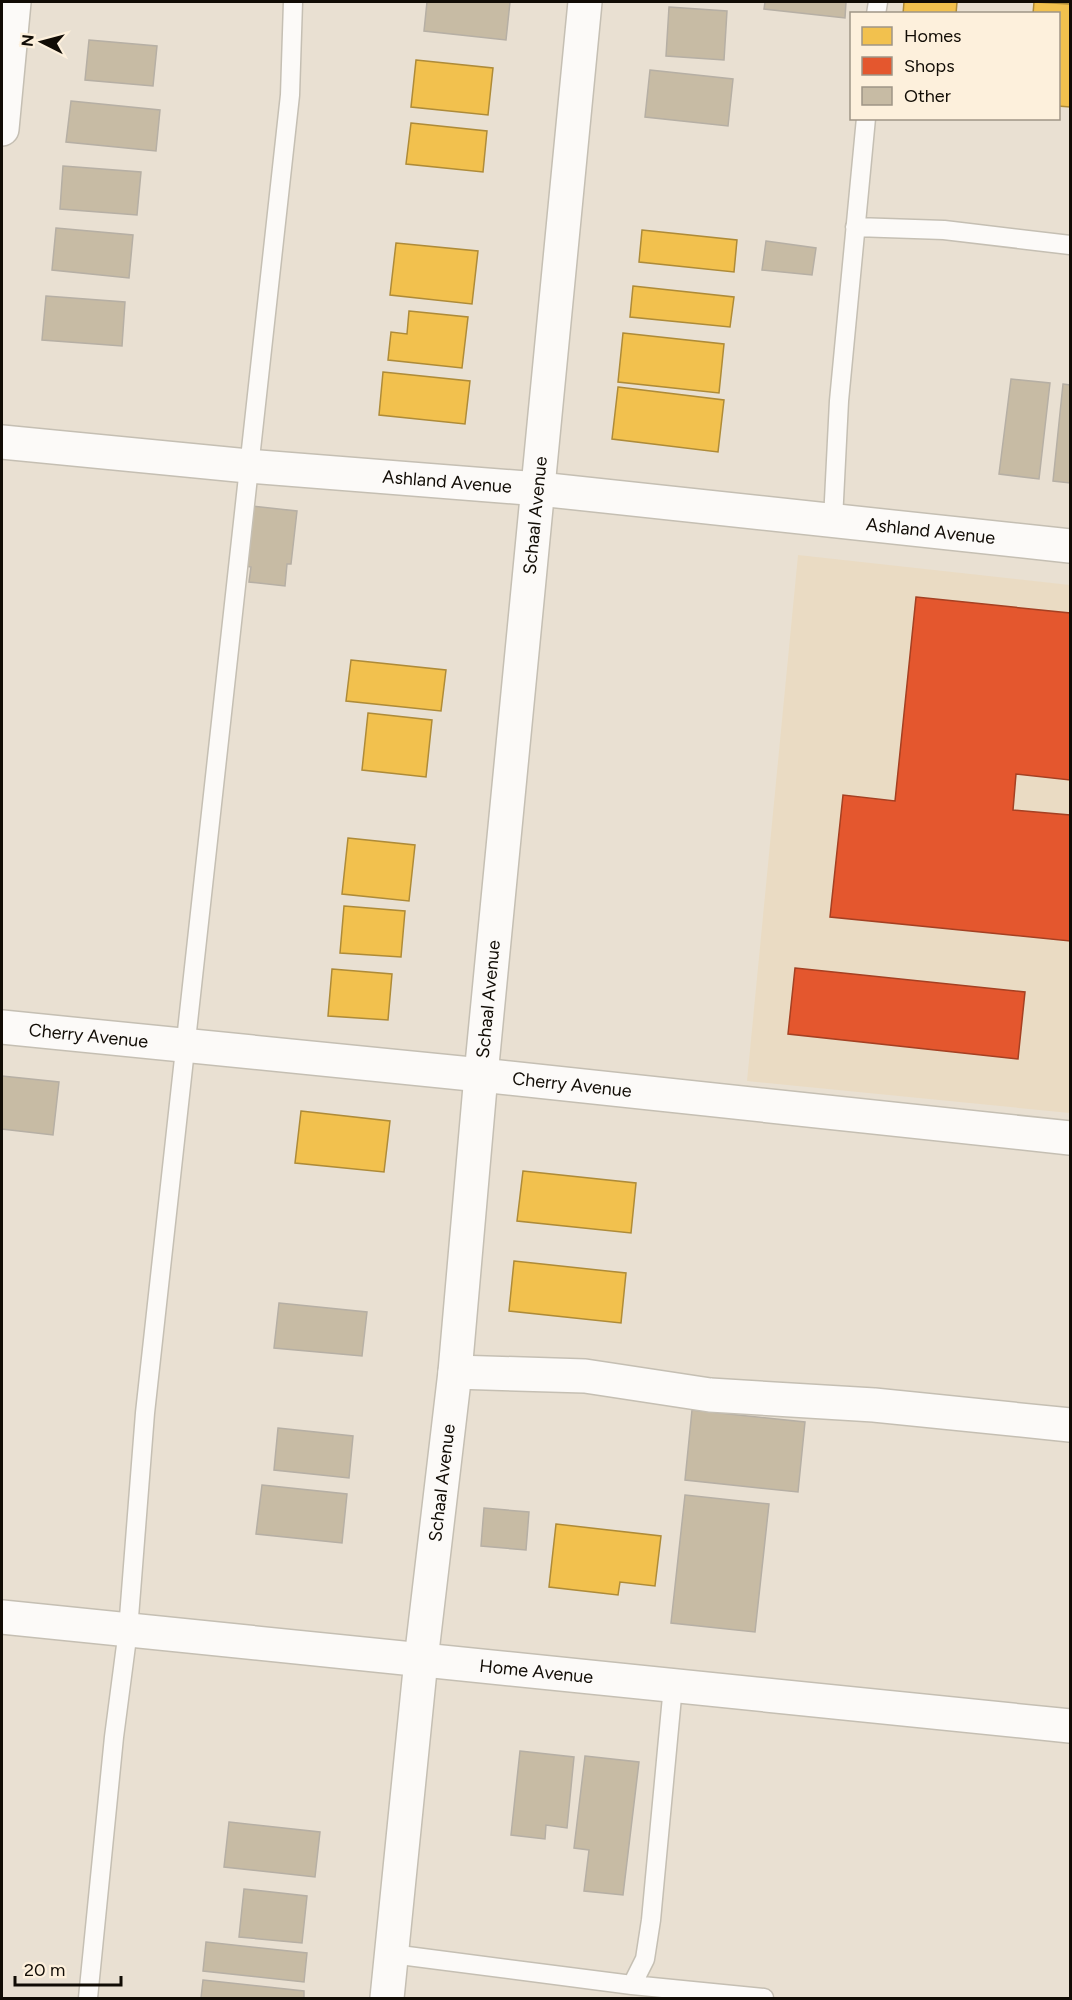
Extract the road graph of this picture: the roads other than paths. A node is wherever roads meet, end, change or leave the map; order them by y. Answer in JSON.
{"nodes":[{"id":1,"x":14,"y":2,"type":"edge"},
{"id":2,"x":293,"y":2,"type":"edge"},
{"id":3,"x":585,"y":2,"type":"edge"},
{"id":4,"x":866,"y":120,"type":"edge"},
{"id":5,"x":2,"y":129,"type":"edge"},
{"id":6,"x":855,"y":227,"type":"junction"},
{"id":7,"x":1071,"y":245,"type":"edge"},
{"id":8,"x":2,"y":442,"type":"edge"},
{"id":9,"x":248,"y":466,"type":"junction"},
{"id":10,"x":539,"y":489,"type":"junction"},
{"id":11,"x":833,"y":520,"type":"junction"},
{"id":12,"x":1071,"y":546,"type":"edge"},
{"id":13,"x":2,"y":1027,"type":"edge"},
{"id":14,"x":187,"y":1045,"type":"junction"},
{"id":15,"x":481,"y":1074,"type":"junction"},
{"id":16,"x":1071,"y":1138,"type":"edge"},
{"id":17,"x":455,"y":1372,"type":"junction"},
{"id":18,"x":1071,"y":1425,"type":"edge"},
{"id":19,"x":2,"y":1617,"type":"edge"},
{"id":20,"x":128,"y":1630,"type":"junction"},
{"id":21,"x":421,"y":1660,"type":"junction"},
{"id":22,"x":674,"y":1686,"type":"junction"},
{"id":23,"x":1071,"y":1726,"type":"edge"},
{"id":24,"x":392,"y":1954,"type":"junction"},
{"id":25,"x":632,"y":1985,"type":"junction"},
{"id":26,"x":88,"y":1998,"type":"edge"},
{"id":27,"x":387,"y":1998,"type":"edge"},
{"id":28,"x":764,"y":1998,"type":"edge"}],
"edges":[{"from":1,"to":5,"type":"street"},
{"from":2,"to":9,"type":"lane"},
{"from":3,"to":10,"type":"street","name":"Schaal Avenue"},
{"from":4,"to":6,"type":"lane"},
{"from":6,"to":7,"type":"lane"},
{"from":6,"to":11,"type":"lane"},
{"from":8,"to":9,"type":"street","name":"Ashland Avenue"},
{"from":9,"to":10,"type":"street","name":"Ashland Avenue"},
{"from":9,"to":14,"type":"lane"},
{"from":10,"to":11,"type":"street","name":"Ashland Avenue"},
{"from":10,"to":15,"type":"street","name":"Schaal Avenue"},
{"from":11,"to":12,"type":"street","name":"Ashland Avenue"},
{"from":13,"to":14,"type":"street","name":"Cherry Avenue"},
{"from":14,"to":15,"type":"street","name":"Cherry Avenue"},
{"from":14,"to":20,"type":"lane"},
{"from":15,"to":16,"type":"street","name":"Cherry Avenue"},
{"from":15,"to":17,"type":"street","name":"Schaal Avenue"},
{"from":17,"to":18,"type":"street"},
{"from":17,"to":21,"type":"street","name":"Schaal Avenue"},
{"from":19,"to":20,"type":"street","name":"Home Avenue"},
{"from":20,"to":21,"type":"street","name":"Home Avenue"},
{"from":20,"to":26,"type":"lane"},
{"from":21,"to":22,"type":"street","name":"Home Avenue"},
{"from":21,"to":24,"type":"street","name":"Schaal Avenue"},
{"from":22,"to":23,"type":"street","name":"Home Avenue"},
{"from":22,"to":25,"type":"lane"},
{"from":24,"to":25,"type":"lane"},
{"from":24,"to":27,"type":"street","name":"Schaal Avenue"},
{"from":25,"to":28,"type":"lane"}]}
